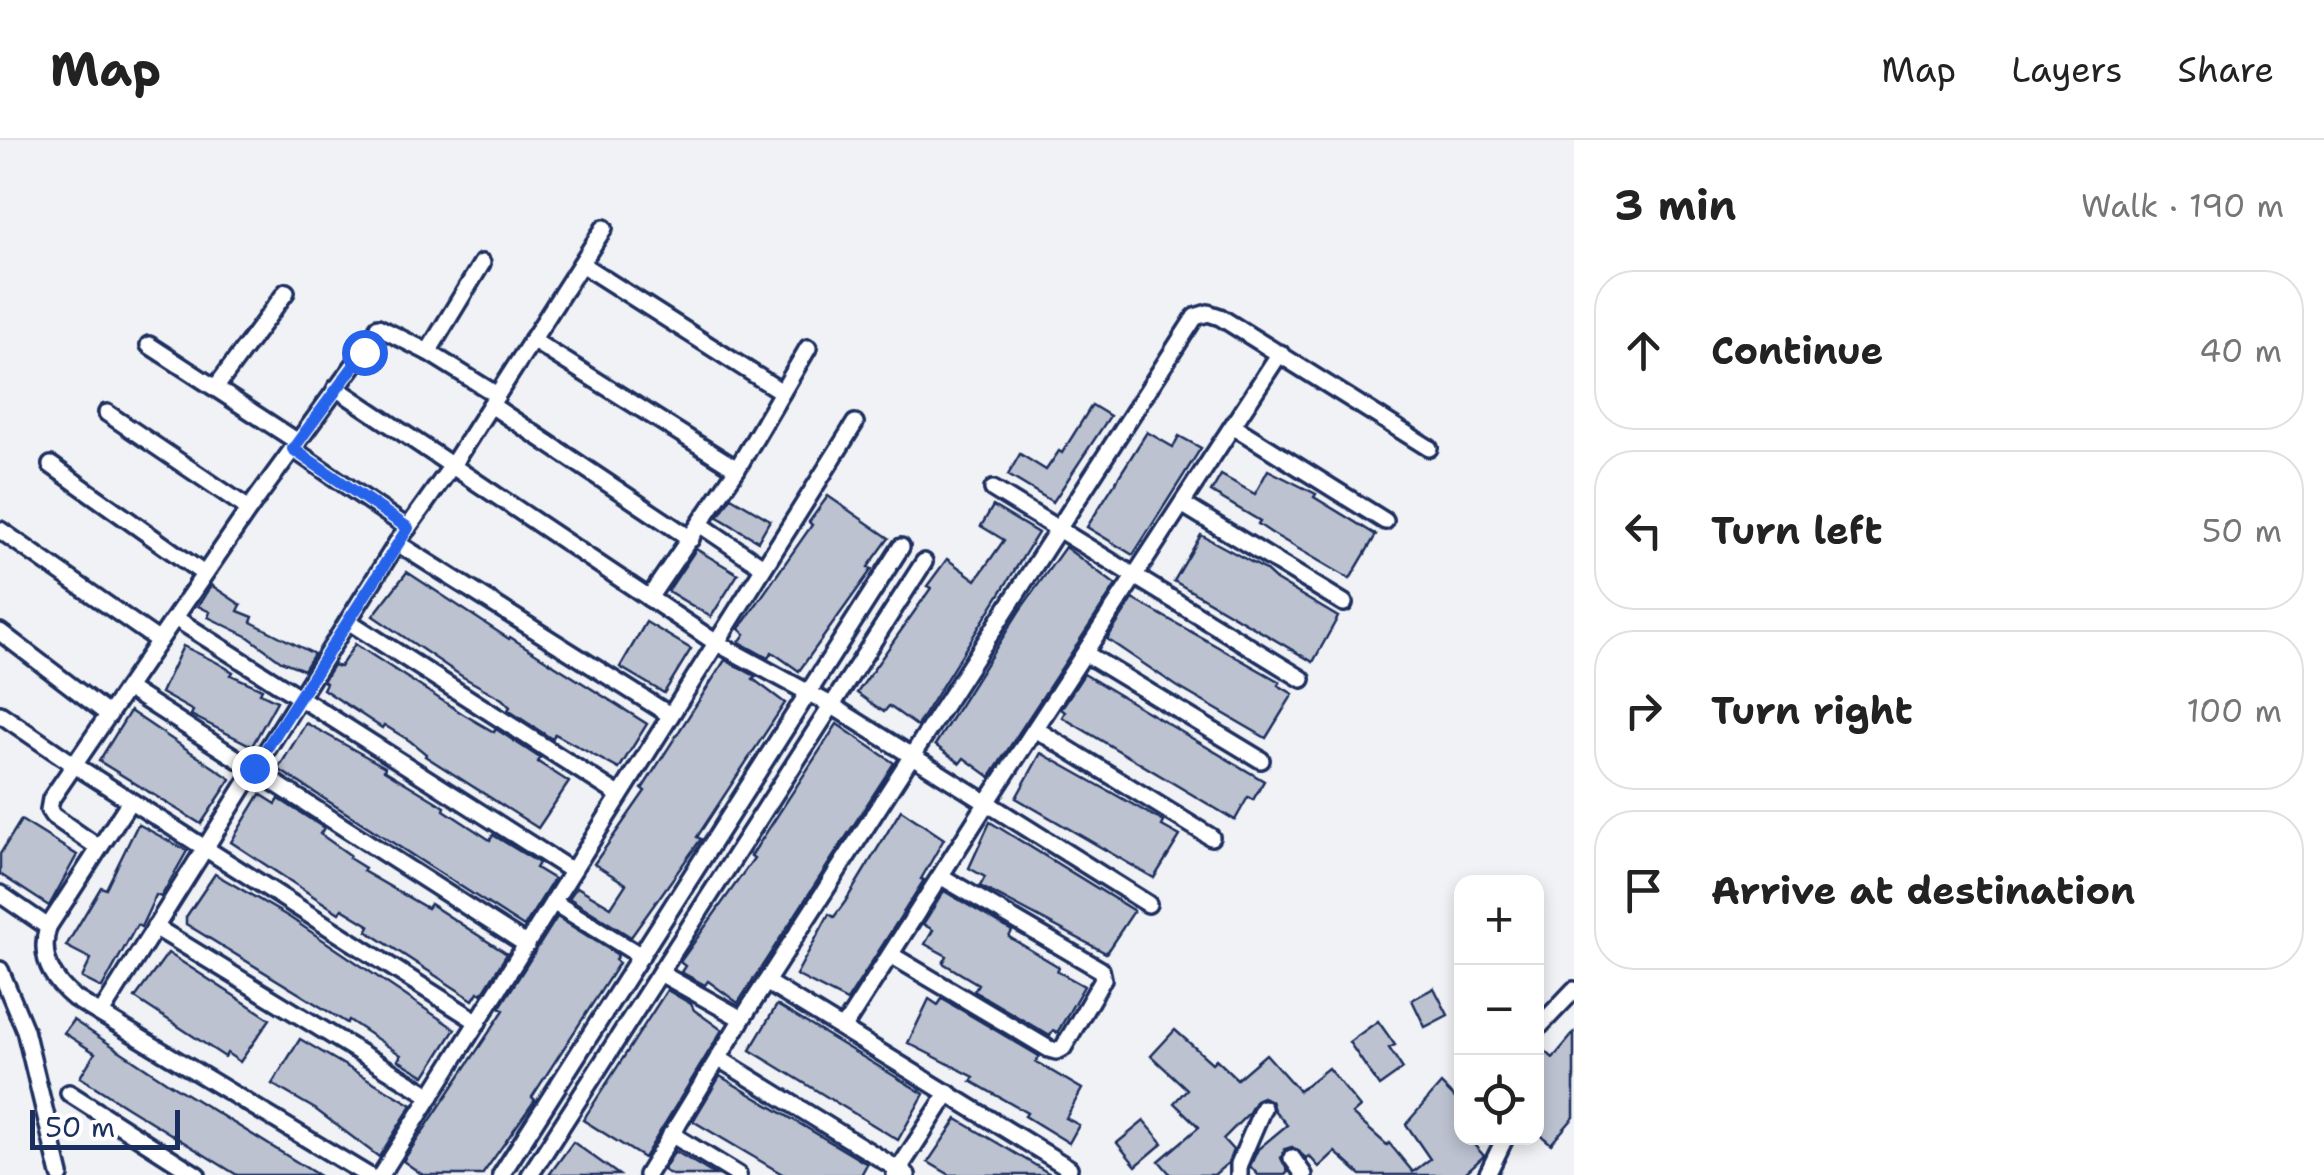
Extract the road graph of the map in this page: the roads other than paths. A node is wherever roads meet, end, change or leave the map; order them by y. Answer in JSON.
{"nodes":[{"id":1,"x":604,"y":228,"type":"dead end"},
{"id":2,"x":482,"y":263,"type":"dead end"},
{"id":3,"x":581,"y":264,"type":"junction"},
{"id":4,"x":286,"y":292,"type":"dead end"},
{"id":5,"x":378,"y":327,"type":"dead end"},
{"id":6,"x":532,"y":340,"type":"junction"},
{"id":7,"x":149,"y":344,"type":"dead end"},
{"id":8,"x":808,"y":348,"type":"dead end"},
{"id":9,"x":364,"y":352,"type":"dead end"},
{"id":10,"x":428,"y":352,"type":"junction"},
{"id":11,"x":1280,"y":353,"type":"junction"},
{"id":12,"x":216,"y":387,"type":"junction"},
{"id":13,"x":336,"y":388,"type":"junction"},
{"id":14,"x":782,"y":392,"type":"junction"},
{"id":15,"x":494,"y":400,"type":"junction"},
{"id":16,"x":107,"y":413,"type":"dead end"},
{"id":17,"x":855,"y":423,"type":"dead end"},
{"id":18,"x":1233,"y":426,"type":"junction"},
{"id":19,"x":295,"y":446,"type":"junction"},
{"id":20,"x":1429,"y":448,"type":"dead end"},
{"id":21,"x":51,"y":465,"type":"dead end"},
{"id":22,"x":451,"y":467,"type":"junction"},
{"id":23,"x":737,"y":470,"type":"junction"},
{"id":24,"x":994,"y":489,"type":"dead end"},
{"id":25,"x":1182,"y":504,"type":"junction"},
{"id":26,"x":249,"y":509,"type":"junction"},
{"id":27,"x":1386,"y":521,"type":"dead end"},
{"id":28,"x":408,"y":528,"type":"junction"},
{"id":29,"x":1057,"y":528,"type":"junction"},
{"id":30,"x":0,"y":530,"type":"edge"},
{"id":31,"x":696,"y":532,"type":"junction"},
{"id":32,"x":398,"y":543,"type":"junction"},
{"id":33,"x":901,"y":546,"type":"dead end"},
{"id":34,"x":924,"y":562,"type":"dead end"},
{"id":35,"x":763,"y":567,"type":"junction"},
{"id":36,"x":204,"y":574,"type":"junction"},
{"id":37,"x":1136,"y":577,"type":"junction"},
{"id":38,"x":649,"y":598,"type":"junction"},
{"id":39,"x":1344,"y":602,"type":"dead end"},
{"id":40,"x":175,"y":618,"type":"junction"},
{"id":41,"x":348,"y":621,"type":"junction"},
{"id":42,"x":0,"y":632,"type":"edge"},
{"id":43,"x":159,"y":640,"type":"junction"},
{"id":44,"x":715,"y":642,"type":"junction"},
{"id":45,"x":1086,"y":654,"type":"junction"},
{"id":46,"x":1302,"y":679,"type":"dead end"},
{"id":47,"x":127,"y":688,"type":"junction"},
{"id":48,"x":810,"y":693,"type":"junction"},
{"id":49,"x":300,"y":698,"type":"junction"},
{"id":50,"x":831,"y":706,"type":"junction"},
{"id":51,"x":0,"y":714,"type":"edge"},
{"id":52,"x":109,"y":715,"type":"junction"},
{"id":53,"x":670,"y":715,"type":"junction"},
{"id":54,"x":1037,"y":730,"type":"junction"},
{"id":55,"x":913,"y":755,"type":"junction"},
{"id":56,"x":1261,"y":760,"type":"dead end"},
{"id":57,"x":76,"y":766,"type":"junction"},
{"id":58,"x":254,"y":768,"type":"junction"},
{"id":59,"x":620,"y":795,"type":"junction"},
{"id":60,"x":130,"y":801,"type":"junction"},
{"id":61,"x":988,"y":801,"type":"junction"},
{"id":62,"x":1211,"y":838,"type":"dead end"},
{"id":63,"x":99,"y":848,"type":"junction"},
{"id":64,"x":204,"y":848,"type":"junction"},
{"id":65,"x":572,"y":871,"type":"junction"},
{"id":66,"x":942,"y":876,"type":"junction"},
{"id":67,"x":0,"y":894,"type":"edge"},
{"id":68,"x":553,"y":902,"type":"junction"},
{"id":69,"x":1148,"y":904,"type":"dead end"},
{"id":70,"x":48,"y":926,"type":"junction"},
{"id":71,"x":155,"y":927,"type":"junction"},
{"id":72,"x":527,"y":945,"type":"junction"},
{"id":73,"x":891,"y":955,"type":"junction"},
{"id":74,"x":641,"y":956,"type":"junction"},
{"id":75,"x":0,"y":970,"type":"edge"},
{"id":76,"x":660,"y":972,"type":"junction"},
{"id":77,"x":766,"y":982,"type":"junction"},
{"id":78,"x":1574,"y":990,"type":"edge"},
{"id":79,"x":102,"y":1012,"type":"junction"},
{"id":80,"x":742,"y":1019,"type":"junction"},
{"id":81,"x":478,"y":1022,"type":"junction"},
{"id":82,"x":1544,"y":1022,"type":"edge"},
{"id":83,"x":844,"y":1028,"type":"junction"},
{"id":84,"x":718,"y":1058,"type":"junction"},
{"id":85,"x":948,"y":1092,"type":"junction"},
{"id":86,"x":69,"y":1093,"type":"dead end"},
{"id":87,"x":431,"y":1096,"type":"junction"},
{"id":88,"x":1263,"y":1108,"type":"dead end"},
{"id":89,"x":671,"y":1134,"type":"junction"},
{"id":90,"x":1502,"y":1145,"type":"edge"},
{"id":91,"x":1292,"y":1158,"type":"dead end"},
{"id":92,"x":1069,"y":1168,"type":"dead end"},
{"id":93,"x":900,"y":1173,"type":"edge"},
{"id":94,"x":60,"y":1175,"type":"edge"},
{"id":95,"x":197,"y":1175,"type":"edge"},
{"id":96,"x":367,"y":1175,"type":"edge"},
{"id":97,"x":381,"y":1175,"type":"edge"},
{"id":98,"x":501,"y":1175,"type":"edge"},
{"id":99,"x":530,"y":1175,"type":"edge"},
{"id":100,"x":647,"y":1175,"type":"edge"},
{"id":101,"x":738,"y":1175,"type":"edge"},
{"id":102,"x":1239,"y":1175,"type":"edge"},
{"id":103,"x":1304,"y":1175,"type":"edge"},
{"id":104,"x":1487,"y":1175,"type":"edge"}],
"edges":[{"from":1,"to":3,"type":"street"},
{"from":2,"to":10,"type":"street"},
{"from":3,"to":6,"type":"street"},
{"from":3,"to":14,"type":"street"},
{"from":4,"to":12,"type":"street"},
{"from":5,"to":10,"type":"street"},
{"from":6,"to":15,"type":"street"},
{"from":6,"to":23,"type":"street"},
{"from":7,"to":12,"type":"street"},
{"from":8,"to":14,"type":"street"},
{"from":9,"to":13,"type":"street"},
{"from":10,"to":15,"type":"street"},
{"from":11,"to":18,"type":"street"},
{"from":11,"to":20,"type":"street"},
{"from":11,"to":29,"type":"street"},
{"from":12,"to":19,"type":"street"},
{"from":13,"to":19,"type":"street"},
{"from":13,"to":22,"type":"street"},
{"from":14,"to":23,"type":"street"},
{"from":15,"to":22,"type":"street"},
{"from":15,"to":31,"type":"street"},
{"from":16,"to":26,"type":"street"},
{"from":17,"to":35,"type":"street"},
{"from":18,"to":25,"type":"street"},
{"from":18,"to":27,"type":"street"},
{"from":19,"to":26,"type":"street"},
{"from":19,"to":28,"type":"street"},
{"from":21,"to":36,"type":"street"},
{"from":22,"to":28,"type":"street"},
{"from":22,"to":38,"type":"street"},
{"from":23,"to":31,"type":"street"},
{"from":24,"to":29,"type":"street"},
{"from":25,"to":37,"type":"street"},
{"from":25,"to":39,"type":"street"},
{"from":26,"to":36,"type":"street"},
{"from":28,"to":32,"type":"street"},
{"from":29,"to":37,"type":"street"},
{"from":29,"to":55,"type":"street"},
{"from":30,"to":43,"type":"street"},
{"from":31,"to":35,"type":"street"},
{"from":31,"to":38,"type":"street"},
{"from":32,"to":41,"type":"street"},
{"from":32,"to":53,"type":"street"},
{"from":33,"to":48,"type":"street"},
{"from":34,"to":50,"type":"street"},
{"from":35,"to":44,"type":"street"},
{"from":36,"to":40,"type":"street"},
{"from":37,"to":45,"type":"street"},
{"from":37,"to":46,"type":"street"},
{"from":38,"to":44,"type":"street"},
{"from":40,"to":43,"type":"street"},
{"from":40,"to":49,"type":"street"},
{"from":41,"to":49,"type":"street"},
{"from":41,"to":59,"type":"street"},
{"from":42,"to":52,"type":"street"},
{"from":43,"to":47,"type":"street"},
{"from":44,"to":48,"type":"street"},
{"from":44,"to":53,"type":"street"},
{"from":45,"to":54,"type":"street"},
{"from":45,"to":56,"type":"street"},
{"from":47,"to":52,"type":"street"},
{"from":47,"to":58,"type":"street"},
{"from":48,"to":50,"type":"street"},
{"from":48,"to":74,"type":"street"},
{"from":49,"to":58,"type":"street"},
{"from":49,"to":65,"type":"street"},
{"from":50,"to":55,"type":"street"},
{"from":50,"to":76,"type":"street"},
{"from":51,"to":57,"type":"street"},
{"from":52,"to":57,"type":"street"},
{"from":53,"to":59,"type":"street"},
{"from":54,"to":61,"type":"street"},
{"from":54,"to":62,"type":"street"},
{"from":55,"to":61,"type":"street"},
{"from":55,"to":77,"type":"street"},
{"from":57,"to":60,"type":"street"},
{"from":57,"to":63,"type":"street"},
{"from":58,"to":64,"type":"street"},
{"from":58,"to":72,"type":"street"},
{"from":59,"to":65,"type":"street"},
{"from":60,"to":63,"type":"street"},
{"from":60,"to":64,"type":"street"},
{"from":61,"to":66,"type":"street"},
{"from":61,"to":69,"type":"street"},
{"from":63,"to":70,"type":"street"},
{"from":64,"to":71,"type":"street"},
{"from":64,"to":81,"type":"street"},
{"from":65,"to":68,"type":"street"},
{"from":66,"to":73,"type":"street"},
{"from":66,"to":73,"type":"street"},
{"from":67,"to":70,"type":"street"},
{"from":68,"to":72,"type":"street"},
{"from":68,"to":74,"type":"street"},
{"from":70,"to":79,"type":"street"},
{"from":71,"to":79,"type":"street"},
{"from":71,"to":87,"type":"street"},
{"from":72,"to":81,"type":"street"},
{"from":73,"to":83,"type":"street"},
{"from":74,"to":98,"type":"street"},
{"from":75,"to":94,"type":"street"},
{"from":76,"to":80,"type":"street"},
{"from":76,"to":99,"type":"street"},
{"from":77,"to":80,"type":"street"},
{"from":77,"to":83,"type":"street"},
{"from":78,"to":82,"type":"street"},
{"from":79,"to":96,"type":"street"},
{"from":80,"to":84,"type":"street"},
{"from":81,"to":87,"type":"street"},
{"from":83,"to":85,"type":"street"},
{"from":84,"to":89,"type":"street"},
{"from":84,"to":93,"type":"street"},
{"from":85,"to":92,"type":"street"},
{"from":85,"to":93,"type":"street"},
{"from":86,"to":95,"type":"street"},
{"from":87,"to":97,"type":"street"},
{"from":88,"to":102,"type":"street"},
{"from":89,"to":100,"type":"street"},
{"from":89,"to":101,"type":"street"},
{"from":90,"to":104,"type":"street"},
{"from":91,"to":103,"type":"street"}]}
